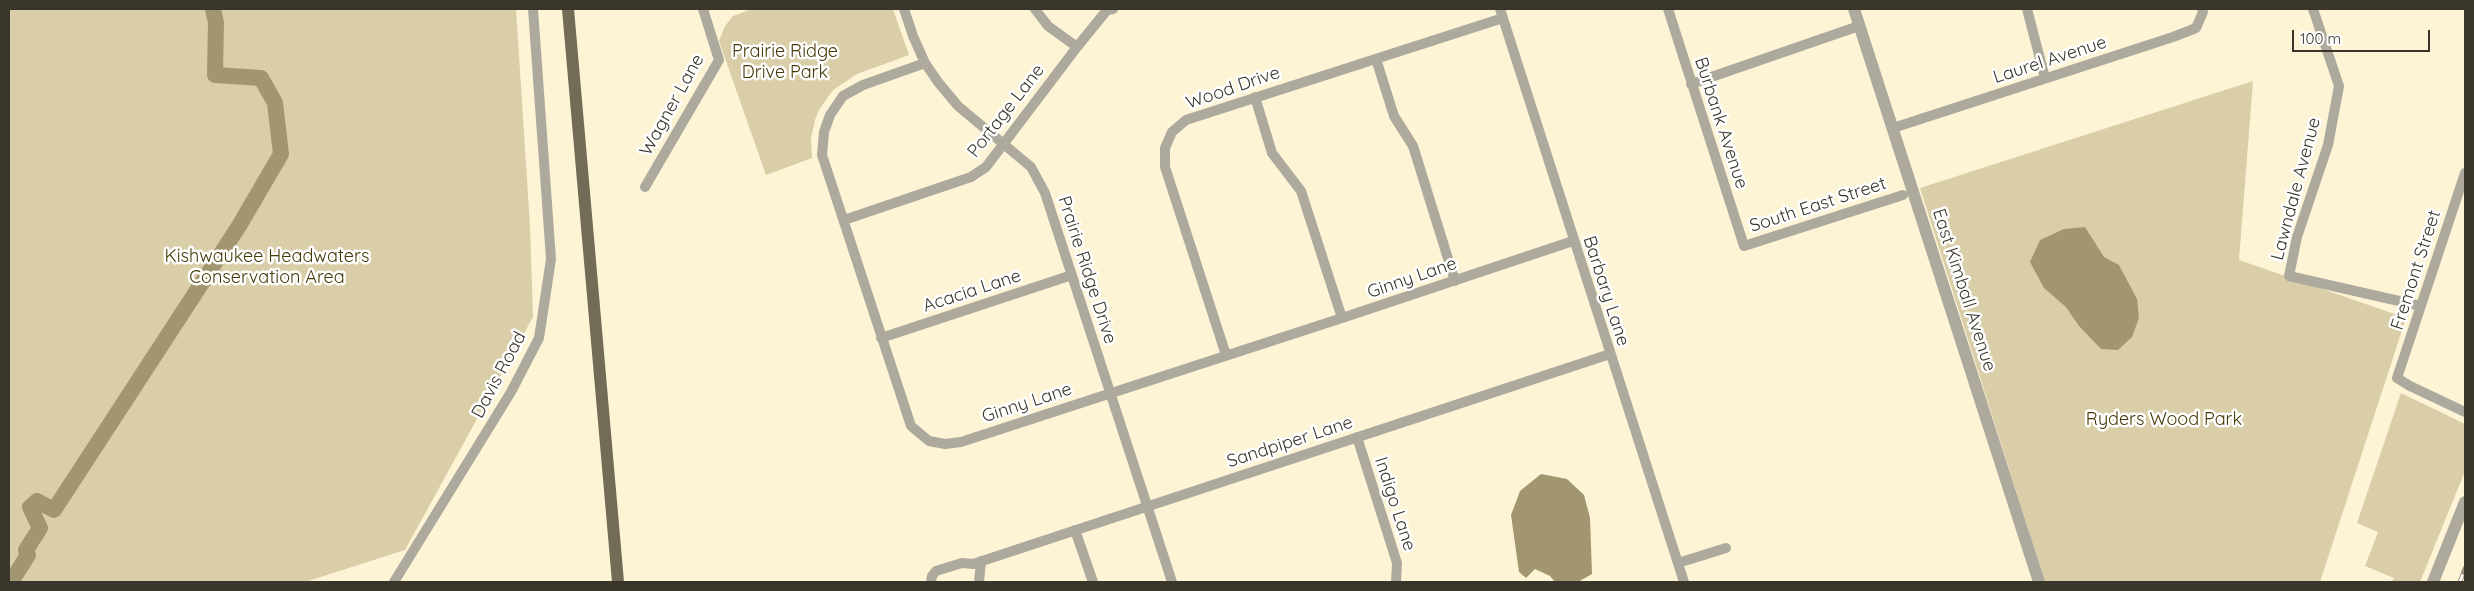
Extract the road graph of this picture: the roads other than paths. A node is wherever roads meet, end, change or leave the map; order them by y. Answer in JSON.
{"nodes":[{"id":1,"x":533,"y":9,"type":"edge"},
{"id":2,"x":568,"y":9,"type":"edge"},
{"id":3,"x":703,"y":9,"type":"edge"},
{"id":4,"x":904,"y":9,"type":"edge"},
{"id":5,"x":1035,"y":9,"type":"edge"},
{"id":6,"x":1113,"y":9,"type":"edge"},
{"id":7,"x":1668,"y":9,"type":"edge"},
{"id":8,"x":1854,"y":9,"type":"edge"},
{"id":9,"x":2027,"y":9,"type":"edge"},
{"id":10,"x":2202,"y":9,"type":"edge"},
{"id":11,"x":2313,"y":9,"type":"edge"},
{"id":12,"x":1501,"y":13,"type":"edge"},
{"id":13,"x":1859,"y":26,"type":"junction"},
{"id":14,"x":1077,"y":47,"type":"junction"},
{"id":15,"x":1376,"y":59,"type":"junction"},
{"id":16,"x":925,"y":63,"type":"junction"},
{"id":17,"x":2045,"y":78,"type":"junction"},
{"id":18,"x":1691,"y":84,"type":"junction"},
{"id":19,"x":1255,"y":97,"type":"junction"},
{"id":20,"x":1893,"y":128,"type":"junction"},
{"id":21,"x":1004,"y":143,"type":"junction"},
{"id":22,"x":2465,"y":173,"type":"edge"},
{"id":23,"x":645,"y":187,"type":"dead end"},
{"id":24,"x":1902,"y":195,"type":"dead end"},
{"id":25,"x":844,"y":220,"type":"junction"},
{"id":26,"x":1573,"y":241,"type":"junction"},
{"id":27,"x":1744,"y":246,"type":"joint"},
{"id":28,"x":1072,"y":275,"type":"junction"},
{"id":29,"x":1454,"y":281,"type":"junction"},
{"id":30,"x":2421,"y":306,"type":"junction"},
{"id":31,"x":1342,"y":318,"type":"junction"},
{"id":32,"x":881,"y":338,"type":"junction"},
{"id":33,"x":1610,"y":354,"type":"junction"},
{"id":34,"x":1226,"y":355,"type":"junction"},
{"id":35,"x":1111,"y":393,"type":"junction"},
{"id":36,"x":2465,"y":412,"type":"edge"},
{"id":37,"x":1357,"y":437,"type":"junction"},
{"id":38,"x":2465,"y":502,"type":"edge"},
{"id":39,"x":1148,"y":506,"type":"junction"},
{"id":40,"x":1075,"y":530,"type":"junction"},
{"id":41,"x":1726,"y":548,"type":"dead end"},
{"id":42,"x":981,"y":561,"type":"junction"},
{"id":43,"x":1678,"y":564,"type":"junction"},
{"id":44,"x":394,"y":582,"type":"edge"},
{"id":45,"x":618,"y":582,"type":"edge"},
{"id":46,"x":931,"y":582,"type":"edge"},
{"id":47,"x":979,"y":582,"type":"edge"},
{"id":48,"x":1093,"y":582,"type":"edge"},
{"id":49,"x":1172,"y":582,"type":"edge"},
{"id":50,"x":1396,"y":582,"type":"edge"},
{"id":51,"x":1684,"y":582,"type":"edge"},
{"id":52,"x":2039,"y":582,"type":"edge"},
{"id":53,"x":2433,"y":582,"type":"edge"}],
"edges":[{"from":1,"to":44,"type":"street","name":"Davis Road"},
{"from":2,"to":45,"type":"main road"},
{"from":3,"to":23,"type":"street","name":"Wagner Lane"},
{"from":4,"to":16,"type":"street","name":"Prairie Ridge Drive"},
{"from":5,"to":14,"type":"street"},
{"from":6,"to":14,"type":"street","name":"Portage Lane"},
{"from":7,"to":18,"type":"street","name":"Burbank Avenue"},
{"from":8,"to":13,"type":"street","name":"East Kimball Avenue"},
{"from":9,"to":17,"type":"street"},
{"from":10,"to":17,"type":"street","name":"Laurel Avenue"},
{"from":11,"to":30,"type":"street","name":"Lawndale Avenue"},
{"from":12,"to":15,"type":"street","name":"Wood Drive"},
{"from":12,"to":26,"type":"street","name":"Barbary Lane"},
{"from":13,"to":18,"type":"street"},
{"from":13,"to":20,"type":"street","name":"East Kimball Avenue"},
{"from":14,"to":21,"type":"street","name":"Portage Lane"},
{"from":15,"to":19,"type":"street","name":"Wood Drive"},
{"from":15,"to":29,"type":"street"},
{"from":16,"to":21,"type":"street","name":"Prairie Ridge Drive"},
{"from":16,"to":25,"type":"street","name":"Ginny Lane"},
{"from":17,"to":20,"type":"street","name":"Laurel Avenue"},
{"from":18,"to":27,"type":"street","name":"Burbank Avenue"},
{"from":19,"to":31,"type":"street"},
{"from":19,"to":34,"type":"street","name":"Wood Drive"},
{"from":20,"to":52,"type":"street","name":"East Kimball Avenue"},
{"from":21,"to":25,"type":"street","name":"Portage Lane"},
{"from":21,"to":28,"type":"street","name":"Prairie Ridge Drive"},
{"from":22,"to":30,"type":"street","name":"Fremont Street"},
{"from":24,"to":27,"type":"street","name":"South East Street"},
{"from":25,"to":32,"type":"street","name":"Ginny Lane"},
{"from":26,"to":29,"type":"street","name":"Ginny Lane"},
{"from":26,"to":33,"type":"street","name":"Barbary Lane"},
{"from":28,"to":32,"type":"street","name":"Acacia Lane"},
{"from":28,"to":35,"type":"street","name":"Prairie Ridge Drive"},
{"from":29,"to":31,"type":"street","name":"Ginny Lane"},
{"from":30,"to":36,"type":"street","name":"Fremont Street"},
{"from":31,"to":34,"type":"street","name":"Ginny Lane"},
{"from":32,"to":35,"type":"street","name":"Ginny Lane"},
{"from":33,"to":37,"type":"street","name":"Sandpiper Lane"},
{"from":33,"to":43,"type":"street","name":"Barbary Lane"},
{"from":34,"to":35,"type":"street","name":"Ginny Lane"},
{"from":35,"to":39,"type":"street","name":"Prairie Ridge Drive"},
{"from":37,"to":39,"type":"street","name":"Sandpiper Lane"},
{"from":37,"to":50,"type":"street","name":"Indigo Lane"},
{"from":38,"to":53,"type":"street"},
{"from":39,"to":40,"type":"street","name":"Sandpiper Lane"},
{"from":39,"to":49,"type":"street","name":"Prairie Ridge Drive"},
{"from":40,"to":42,"type":"street","name":"Sandpiper Lane"},
{"from":40,"to":48,"type":"street"},
{"from":41,"to":43,"type":"street"},
{"from":42,"to":46,"type":"street","name":"Sandpiper Lane"},
{"from":42,"to":47,"type":"street"},
{"from":43,"to":51,"type":"street","name":"Barbary Lane"}]}
